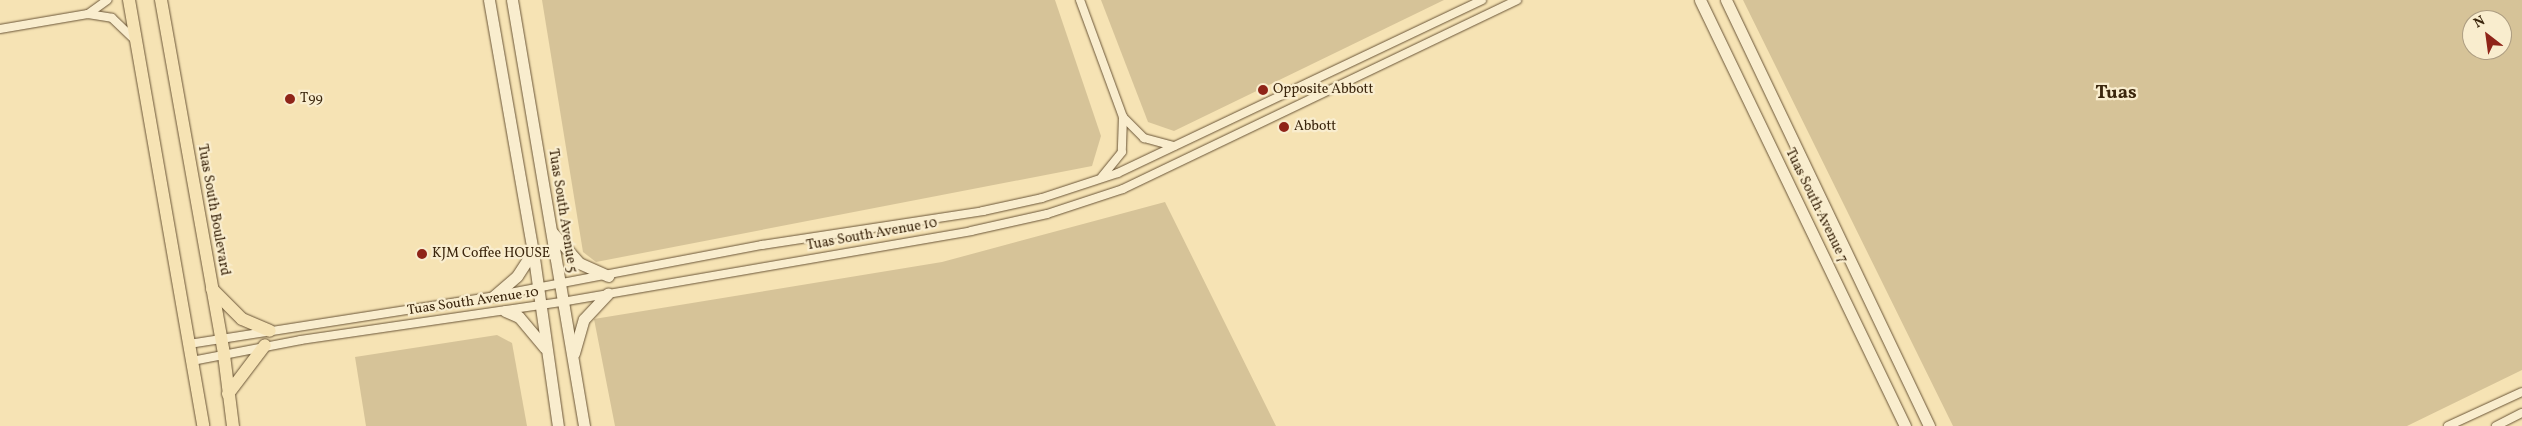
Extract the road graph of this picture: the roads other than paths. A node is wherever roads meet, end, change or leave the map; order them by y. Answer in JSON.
{"nodes":[{"id":1,"x":108,"y":0,"type":"edge"},
{"id":2,"x":130,"y":0,"type":"edge"},
{"id":3,"x":160,"y":0,"type":"edge"},
{"id":4,"x":489,"y":0,"type":"edge"},
{"id":5,"x":512,"y":0,"type":"edge"},
{"id":6,"x":1080,"y":0,"type":"edge"},
{"id":7,"x":1482,"y":0,"type":"edge"},
{"id":8,"x":1516,"y":0,"type":"edge"},
{"id":9,"x":1700,"y":0,"type":"edge"},
{"id":10,"x":1726,"y":0,"type":"edge"},
{"id":11,"x":88,"y":14,"type":"junction"},
{"id":12,"x":0,"y":30,"type":"edge"},
{"id":13,"x":140,"y":44,"type":"junction"},
{"id":14,"x":1123,"y":116,"type":"junction"},
{"id":15,"x":1174,"y":146,"type":"junction"},
{"id":16,"x":1100,"y":178,"type":"junction"},
{"id":17,"x":551,"y":231,"type":"junction"},
{"id":18,"x":533,"y":251,"type":"junction"},
{"id":19,"x":608,"y":276,"type":"junction"},
{"id":20,"x":559,"y":284,"type":"junction"},
{"id":21,"x":537,"y":288,"type":"junction"},
{"id":22,"x":212,"y":289,"type":"junction"},
{"id":23,"x":608,"y":293,"type":"junction"},
{"id":24,"x":494,"y":296,"type":"junction"},
{"id":25,"x":562,"y":302,"type":"junction"},
{"id":26,"x":540,"y":305,"type":"junction"},
{"id":27,"x":504,"y":311,"type":"junction"},
{"id":28,"x":270,"y":331,"type":"junction"},
{"id":29,"x":221,"y":339,"type":"junction"},
{"id":30,"x":189,"y":344,"type":"junction"},
{"id":31,"x":265,"y":346,"type":"junction"},
{"id":32,"x":546,"y":350,"type":"junction"},
{"id":33,"x":224,"y":355,"type":"junction"},
{"id":34,"x":192,"y":361,"type":"junction"},
{"id":35,"x":573,"y":364,"type":"junction"},
{"id":36,"x":2522,"y":392,"type":"edge"},
{"id":37,"x":228,"y":394,"type":"junction"},
{"id":38,"x":2522,"y":413,"type":"edge"},
{"id":39,"x":203,"y":426,"type":"edge"},
{"id":40,"x":233,"y":426,"type":"edge"},
{"id":41,"x":558,"y":426,"type":"edge"},
{"id":42,"x":584,"y":426,"type":"edge"},
{"id":43,"x":1905,"y":426,"type":"edge"},
{"id":44,"x":1929,"y":426,"type":"edge"},
{"id":45,"x":2448,"y":426,"type":"edge"},
{"id":46,"x":2496,"y":426,"type":"edge"}],
"edges":[{"from":1,"to":11,"type":"street"},
{"from":2,"to":13,"type":"main road"},
{"from":3,"to":22,"type":"main road","name":"Tuas South Boulevard"},
{"from":4,"to":18,"type":"main road"},
{"from":5,"to":17,"type":"main road","name":"Tuas South Avenue 5"},
{"from":6,"to":14,"type":"street"},
{"from":7,"to":15,"type":"street","name":"Tuas South Avenue 10"},
{"from":8,"to":23,"type":"street","name":"Tuas South Avenue 10"},
{"from":9,"to":43,"type":"main road","name":"Tuas South Avenue 7"},
{"from":10,"to":44,"type":"main road","name":"Tuas South Avenue 7"},
{"from":11,"to":12,"type":"street"},
{"from":11,"to":13,"type":"street"},
{"from":13,"to":30,"type":"main road"},
{"from":14,"to":15,"type":"street"},
{"from":14,"to":16,"type":"street"},
{"from":15,"to":16,"type":"street","name":"Tuas South Avenue 10"},
{"from":16,"to":19,"type":"street","name":"Tuas South Avenue 10"},
{"from":17,"to":19,"type":"main road"},
{"from":17,"to":20,"type":"main road","name":"Tuas South Avenue 5"},
{"from":18,"to":21,"type":"main road"},
{"from":18,"to":24,"type":"main road"},
{"from":19,"to":20,"type":"street","name":"Tuas South Avenue 10"},
{"from":20,"to":21,"type":"street","name":"Tuas South Avenue 10"},
{"from":20,"to":25,"type":"main road","name":"Tuas South Avenue 5"},
{"from":21,"to":24,"type":"street","name":"Tuas South Avenue 10"},
{"from":21,"to":26,"type":"main road"},
{"from":22,"to":28,"type":"main road"},
{"from":22,"to":29,"type":"main road","name":"Tuas South Boulevard"},
{"from":23,"to":25,"type":"street","name":"Tuas South Avenue 10"},
{"from":23,"to":35,"type":"main road"},
{"from":24,"to":28,"type":"street","name":"Tuas South Avenue 10"},
{"from":25,"to":26,"type":"street","name":"Tuas South Avenue 10"},
{"from":25,"to":35,"type":"main road","name":"Tuas South Avenue 5"},
{"from":26,"to":27,"type":"street","name":"Tuas South Avenue 10"},
{"from":26,"to":32,"type":"main road"},
{"from":27,"to":31,"type":"street","name":"Tuas South Avenue 10"},
{"from":27,"to":32,"type":"main road"},
{"from":28,"to":29,"type":"street","name":"Tuas South Avenue 10"},
{"from":29,"to":30,"type":"street","name":"Tuas South Avenue 10"},
{"from":29,"to":33,"type":"main road","name":"Tuas South Boulevard"},
{"from":30,"to":34,"type":"main road"},
{"from":31,"to":33,"type":"street","name":"Tuas South Avenue 10"},
{"from":31,"to":37,"type":"main road"},
{"from":32,"to":41,"type":"main road"},
{"from":33,"to":34,"type":"street","name":"Tuas South Avenue 10"},
{"from":33,"to":37,"type":"main road","name":"Tuas South Boulevard"},
{"from":34,"to":39,"type":"main road"},
{"from":35,"to":42,"type":"main road","name":"Tuas South Avenue 5"},
{"from":36,"to":45,"type":"street"},
{"from":37,"to":40,"type":"main road","name":"Tuas South Boulevard"},
{"from":38,"to":46,"type":"street"}]}
